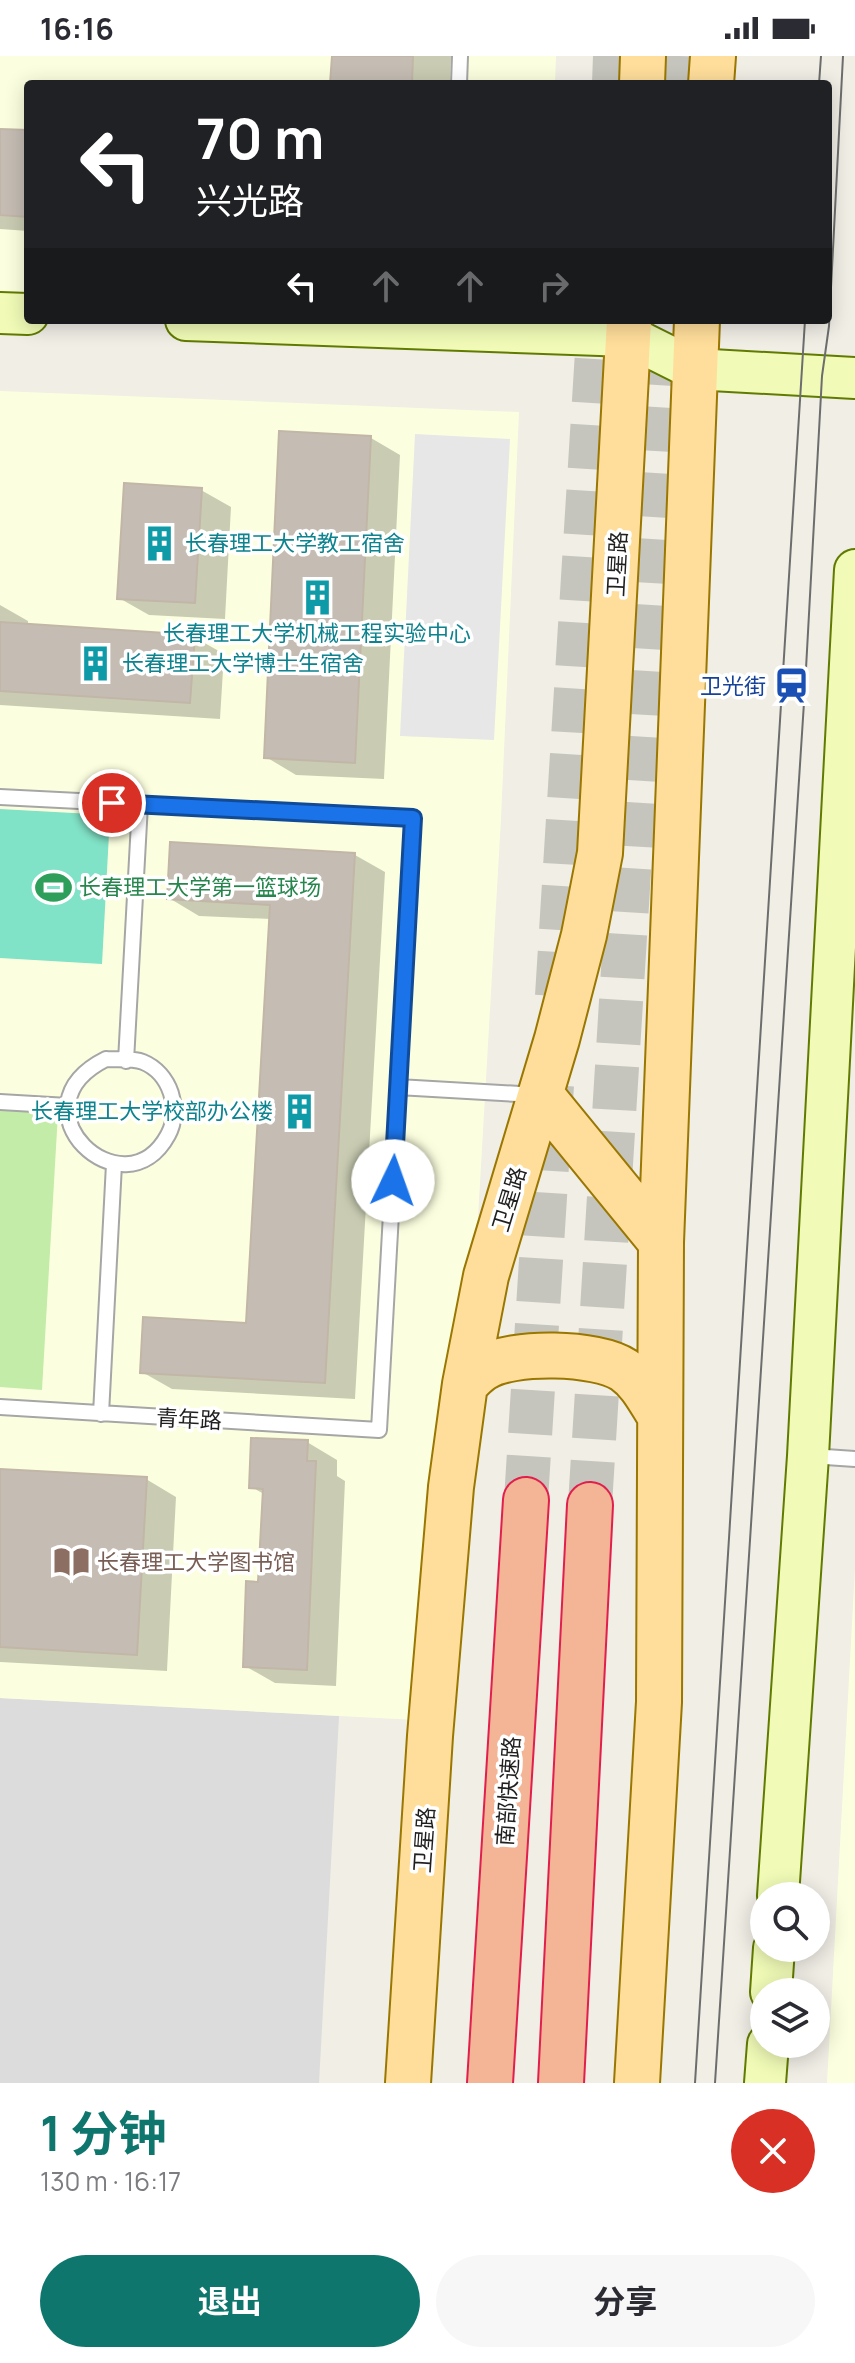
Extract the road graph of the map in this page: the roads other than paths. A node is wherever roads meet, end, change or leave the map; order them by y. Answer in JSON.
{"nodes":[{"id":1,"x":460,"y":56,"type":"edge"},
{"id":2,"x":643,"y":56,"type":"edge"},
{"id":3,"x":713,"y":56,"type":"edge"},
{"id":4,"x":459,"y":80,"type":"edge"},
{"id":5,"x":642,"y":80,"type":"edge"},
{"id":6,"x":711,"y":80,"type":"edge"},
{"id":7,"x":0,"y":313,"type":"edge"},
{"id":8,"x":24,"y":314,"type":"edge"},
{"id":9,"x":408,"y":324,"type":"edge"},
{"id":10,"x":697,"y":324,"type":"edge"},
{"id":11,"x":629,"y":328,"type":"edge"},
{"id":12,"x":694,"y":369,"type":"junction"},
{"id":13,"x":855,"y":378,"type":"edge"},
{"id":14,"x":855,"y":570,"type":"edge"},
{"id":15,"x":0,"y":797,"type":"edge"},
{"id":16,"x":140,"y":804,"type":"junction"},
{"id":17,"x":126,"y":1061,"type":"junction"},
{"id":18,"x":398,"y":1087,"type":"junction"},
{"id":19,"x":541,"y":1095,"type":"junction"},
{"id":20,"x":0,"y":1102,"type":"edge"},
{"id":21,"x":68,"y":1106,"type":"junction"},
{"id":22,"x":114,"y":1164,"type":"junction"},
{"id":23,"x":661,"y":1242,"type":"junction"},
{"id":24,"x":465,"y":1384,"type":"junction"},
{"id":25,"x":0,"y":1407,"type":"edge"},
{"id":26,"x":658,"y":1413,"type":"junction"},
{"id":27,"x":101,"y":1414,"type":"junction"},
{"id":28,"x":808,"y":1456,"type":"junction"},
{"id":29,"x":855,"y":1459,"type":"edge"},
{"id":30,"x":526,"y":1500,"type":"tunnel mouth"},
{"id":31,"x":590,"y":1505,"type":"tunnel mouth"},
{"id":32,"x":779,"y":1882,"type":"edge"},
{"id":33,"x":767,"y":2058,"type":"edge"},
{"id":34,"x":408,"y":2083,"type":"edge"},
{"id":35,"x":490,"y":2083,"type":"edge"},
{"id":36,"x":561,"y":2083,"type":"edge"},
{"id":37,"x":637,"y":2083,"type":"edge"},
{"id":38,"x":765,"y":2083,"type":"edge"}],
"edges":[{"from":1,"to":4,"type":"lane"},
{"from":2,"to":5,"type":"main road"},
{"from":3,"to":6,"type":"main road"},
{"from":7,"to":8,"type":"main road"},
{"from":9,"to":11,"type":"main road"},
{"from":10,"to":12,"type":"main road"},
{"from":11,"to":12,"type":"main road"},
{"from":11,"to":19,"type":"main road","name":"卫星路"},
{"from":12,"to":13,"type":"main road"},
{"from":12,"to":23,"type":"main road"},
{"from":14,"to":28,"type":"main road"},
{"from":15,"to":16,"type":"lane"},
{"from":16,"to":17,"type":"lane"},
{"from":16,"to":18,"type":"lane"},
{"from":17,"to":21,"type":"lane"},
{"from":17,"to":22,"type":"lane"},
{"from":18,"to":19,"type":"lane"},
{"from":18,"to":27,"type":"lane","name":"青年路"},
{"from":19,"to":23,"type":"main road"},
{"from":19,"to":24,"type":"main road","name":"卫星路"},
{"from":20,"to":21,"type":"lane"},
{"from":21,"to":22,"type":"lane"},
{"from":22,"to":27,"type":"lane"},
{"from":23,"to":26,"type":"main road"},
{"from":24,"to":26,"type":"main road"},
{"from":24,"to":34,"type":"main road","name":"卫星路"},
{"from":25,"to":27,"type":"lane","name":"青年路"},
{"from":26,"to":37,"type":"main road"},
{"from":28,"to":29,"type":"lane"},
{"from":28,"to":32,"type":"main road"},
{"from":30,"to":35,"type":"highway","name":"南部快速路"},
{"from":31,"to":36,"type":"highway"},
{"from":33,"to":38,"type":"main road"}]}
